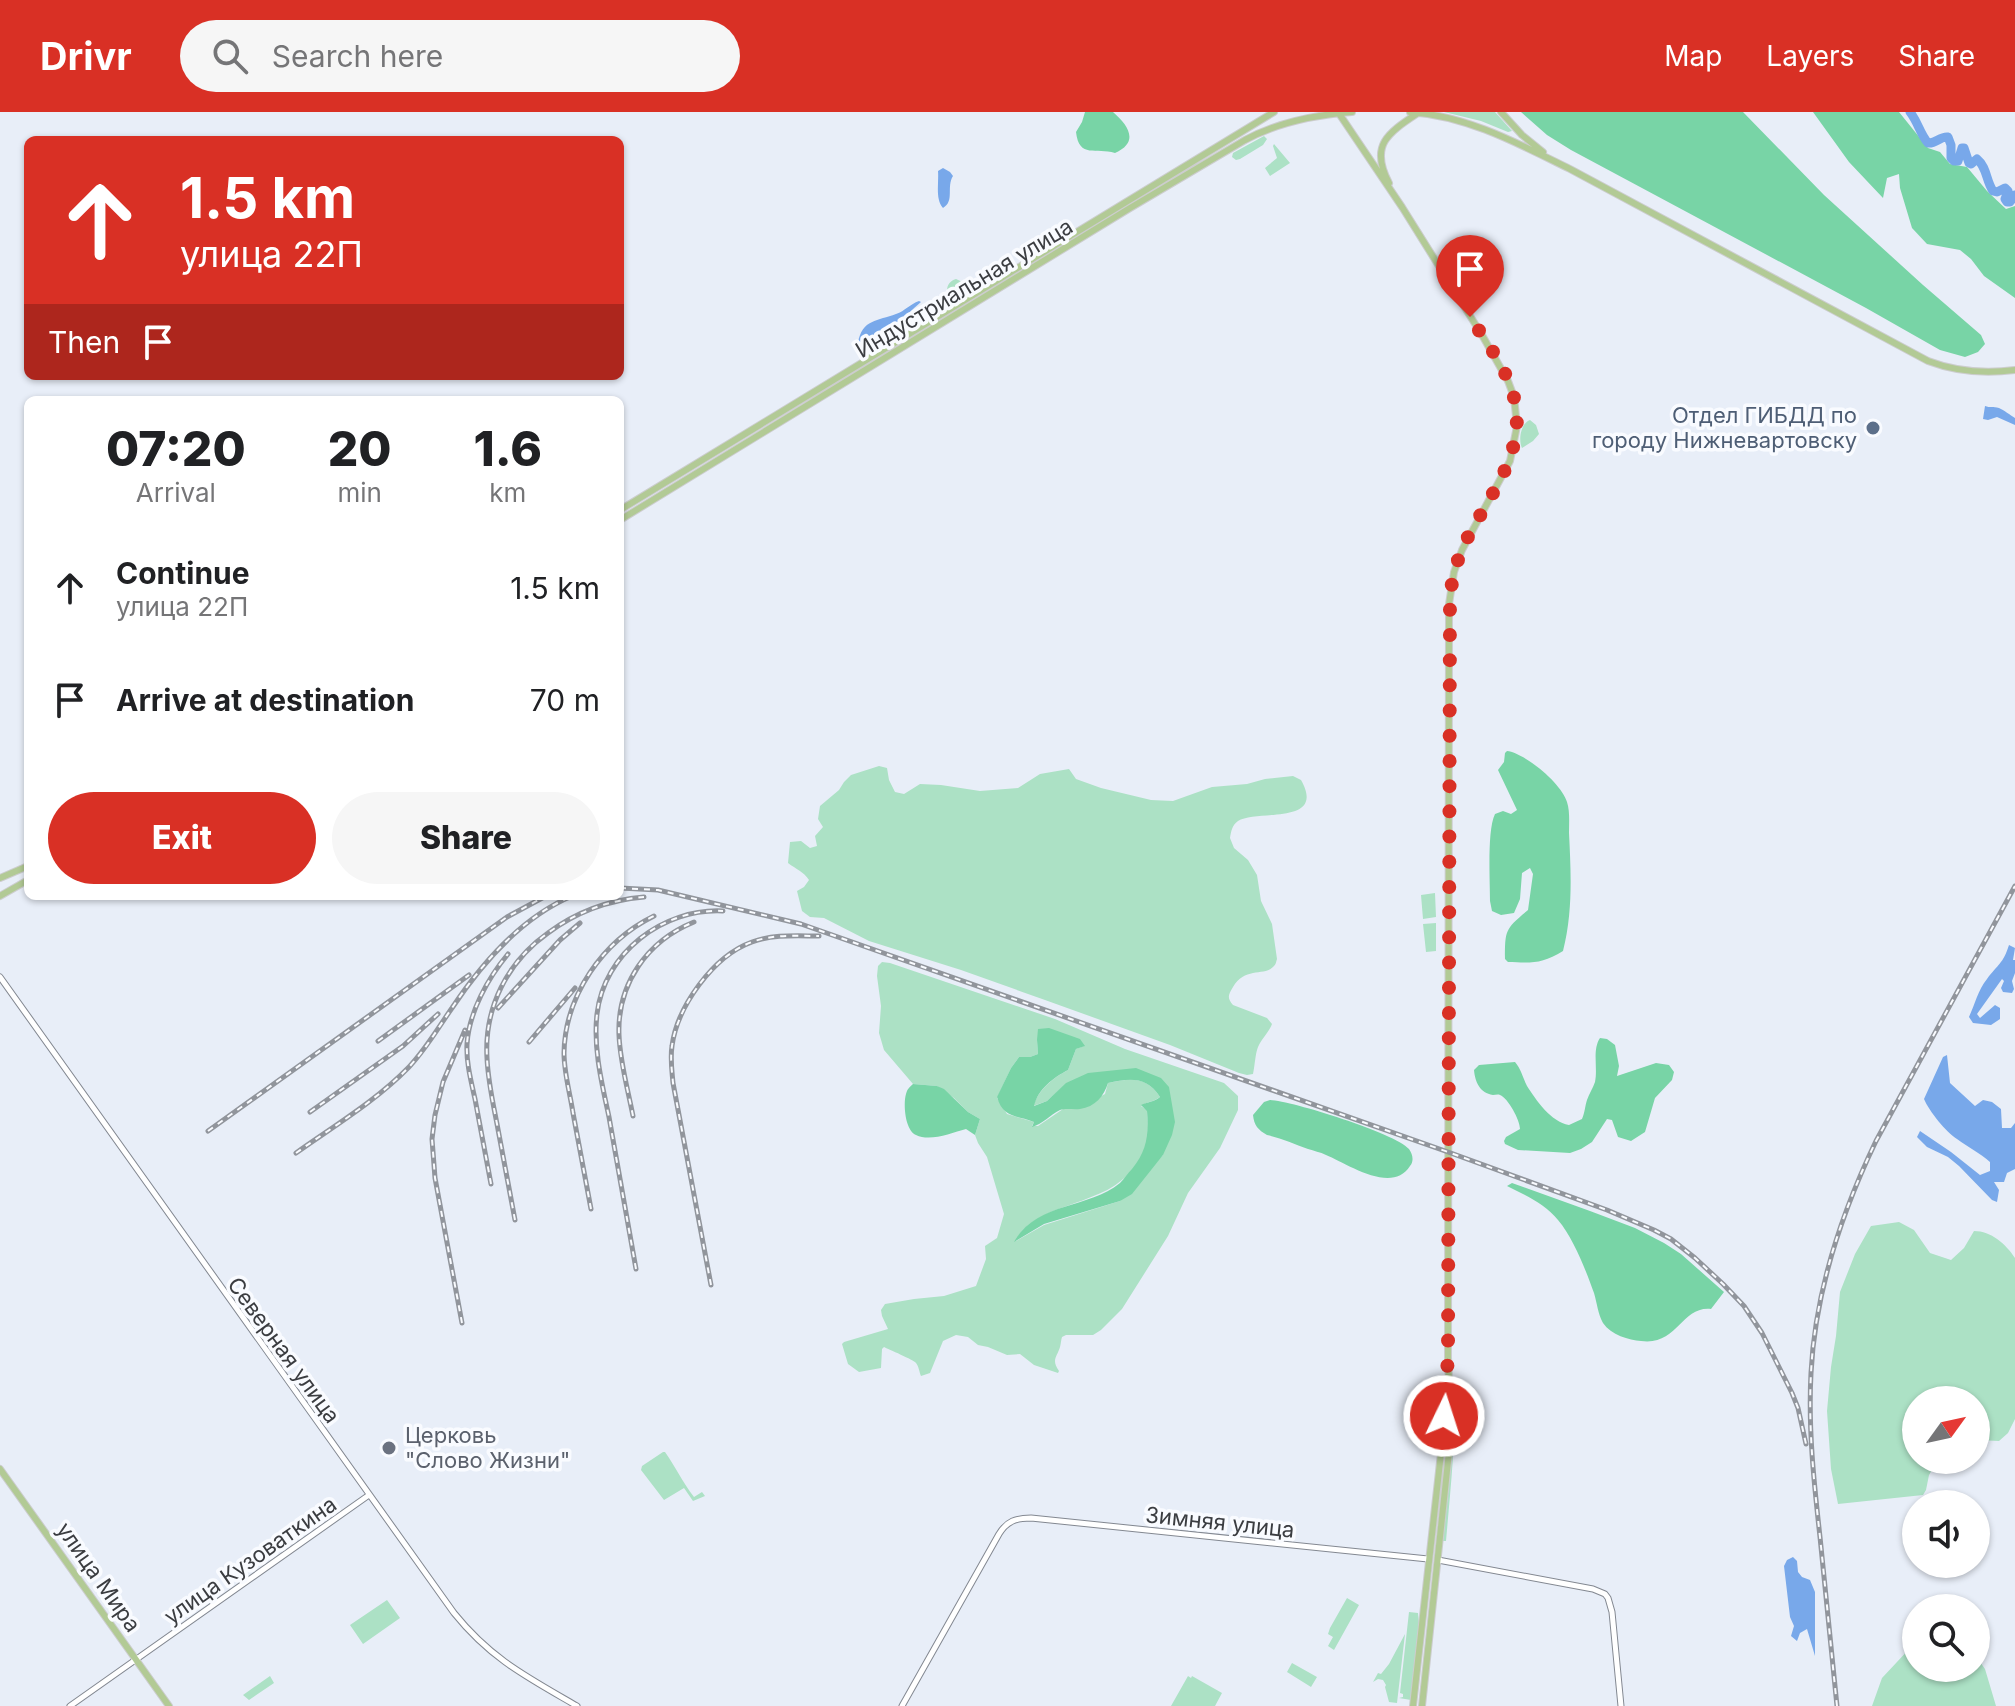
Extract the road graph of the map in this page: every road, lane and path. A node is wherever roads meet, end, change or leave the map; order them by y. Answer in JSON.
{"nodes":[{"id":1,"x":1274,"y":112,"type":"edge"},
{"id":2,"x":1338,"y":112,"type":"edge"},
{"id":3,"x":1352,"y":112,"type":"edge"},
{"id":4,"x":1410,"y":112,"type":"edge"},
{"id":5,"x":1418,"y":112,"type":"edge"},
{"id":6,"x":1501,"y":112,"type":"edge"},
{"id":7,"x":1570,"y":169,"type":"junction"},
{"id":8,"x":1402,"y":207,"type":"junction"},
{"id":9,"x":2015,"y":370,"type":"edge"},
{"id":10,"x":624,"y":508,"type":"edge"},
{"id":11,"x":624,"y":518,"type":"edge"},
{"id":12,"x":24,"y":868,"type":"edge"},
{"id":13,"x":1,"y":877,"type":"edge"},
{"id":14,"x":24,"y":882,"type":"edge"},
{"id":15,"x":0,"y":896,"type":"edge"},
{"id":16,"x":0,"y":977,"type":"edge"},
{"id":17,"x":1448,"y":1357,"type":"junction"},
{"id":18,"x":0,"y":1469,"type":"edge"},
{"id":19,"x":369,"y":1495,"type":"junction"},
{"id":20,"x":1428,"y":1559,"type":"junction"},
{"id":21,"x":1438,"y":1560,"type":"junction"},
{"id":22,"x":1419,"y":1651,"type":"junction"},
{"id":23,"x":1428,"y":1652,"type":"junction"},
{"id":24,"x":136,"y":1659,"type":"junction"},
{"id":25,"x":70,"y":1706,"type":"edge"},
{"id":26,"x":169,"y":1706,"type":"edge"},
{"id":27,"x":577,"y":1706,"type":"edge"},
{"id":28,"x":902,"y":1706,"type":"edge"},
{"id":29,"x":1413,"y":1706,"type":"edge"},
{"id":30,"x":1422,"y":1706,"type":"edge"},
{"id":31,"x":1621,"y":1706,"type":"edge"}],
"edges":[{"from":1,"to":10,"type":"main road","name":"Индустриальная улица"},
{"from":2,"to":3,"type":"main road","name":"Индустриальная улица"},
{"from":2,"to":8,"type":"main road"},
{"from":2,"to":11,"type":"main road","name":"Индустриальная улица"},
{"from":4,"to":5,"type":"main road"},
{"from":5,"to":7,"type":"main road"},
{"from":5,"to":8,"type":"main road"},
{"from":6,"to":7,"type":"main road"},
{"from":7,"to":9,"type":"main road"},
{"from":8,"to":17,"type":"main road"},
{"from":12,"to":13,"type":"main road"},
{"from":14,"to":15,"type":"main road"},
{"from":16,"to":19,"type":"main road","name":"Северная улица"},
{"from":17,"to":20,"type":"main road"},
{"from":17,"to":21,"type":"main road"},
{"from":18,"to":24,"type":"main road","name":"улица Мира"},
{"from":19,"to":24,"type":"main road","name":"улица Кузоваткина"},
{"from":19,"to":27,"type":"main road","name":"Северная улица"},
{"from":20,"to":21,"type":"main road"},
{"from":20,"to":22,"type":"main road"},
{"from":20,"to":28,"type":"main road","name":"Зимняя улица"},
{"from":21,"to":23,"type":"main road"},
{"from":21,"to":31,"type":"main road"},
{"from":22,"to":23,"type":"main road"},
{"from":22,"to":29,"type":"main road"},
{"from":23,"to":30,"type":"main road"},
{"from":24,"to":25,"type":"main road","name":"улица Кузоваткина"},
{"from":24,"to":26,"type":"main road","name":"улица Мира"}]}
